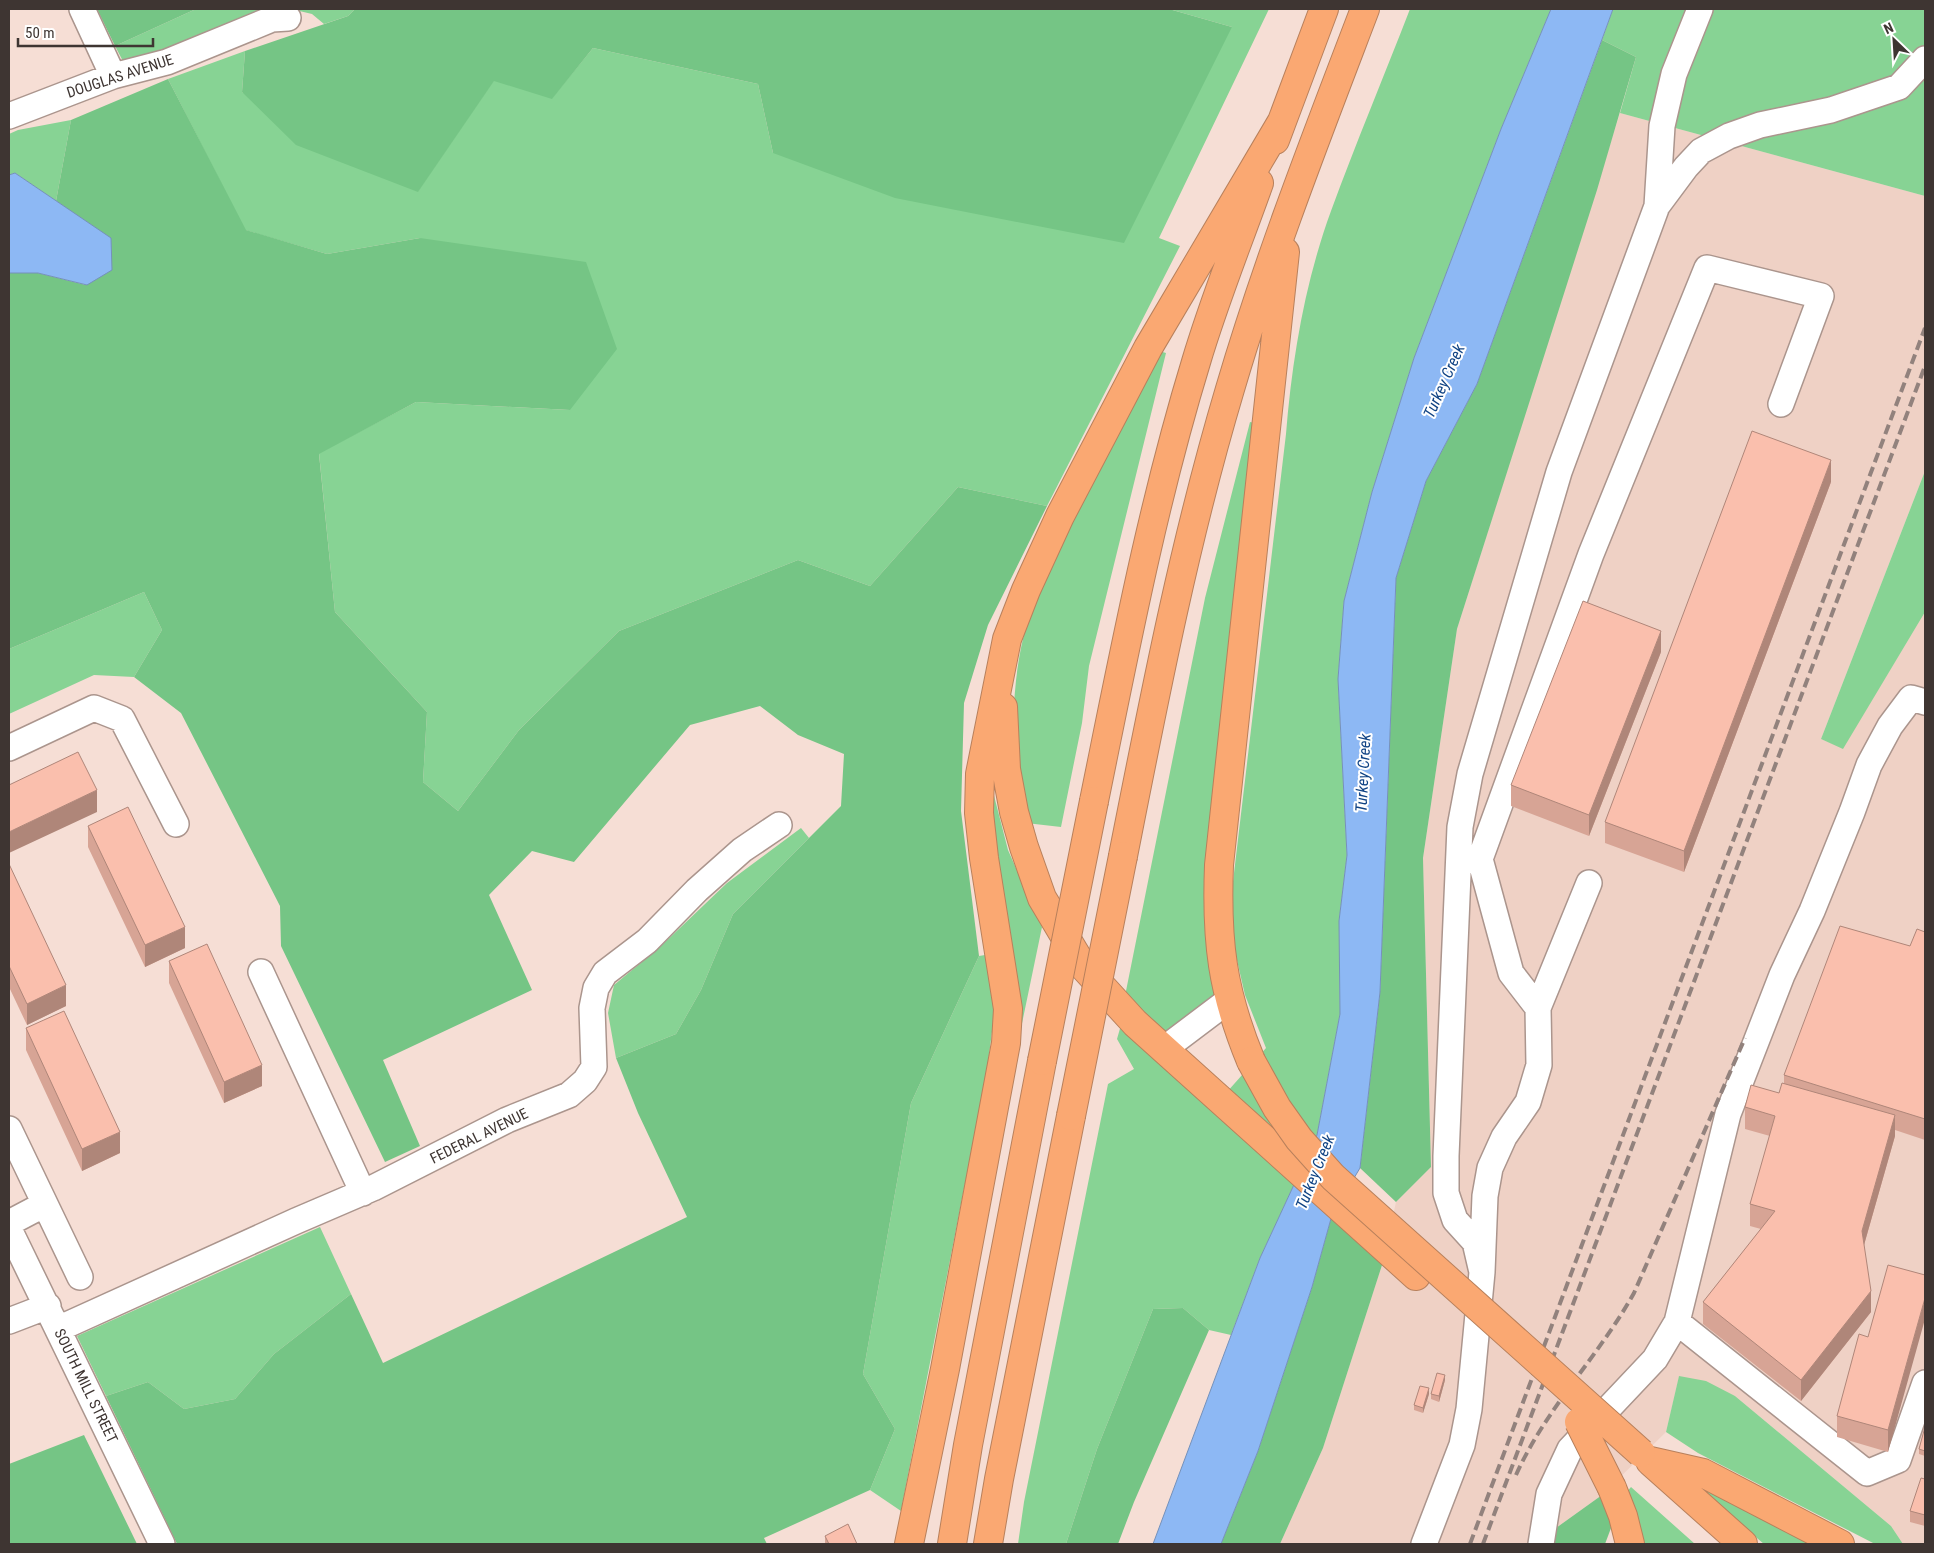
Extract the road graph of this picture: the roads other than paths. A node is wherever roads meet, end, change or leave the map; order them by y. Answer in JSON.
{"nodes":[{"id":1,"x":82,"y":9,"type":"edge"},
{"id":2,"x":1324,"y":9,"type":"edge"},
{"id":3,"x":1365,"y":9,"type":"edge"},
{"id":4,"x":1700,"y":9,"type":"edge"},
{"id":5,"x":288,"y":18,"type":"dead end"},
{"id":6,"x":1925,"y":59,"type":"edge"},
{"id":7,"x":113,"y":76,"type":"junction"},
{"id":8,"x":9,"y":116,"type":"edge"},
{"id":9,"x":1281,"y":123,"type":"junction"},
{"id":10,"x":1291,"y":205,"type":"junction"},
{"id":11,"x":1657,"y":206,"type":"junction"},
{"id":12,"x":1781,"y":404,"type":"dead end"},
{"id":13,"x":1001,"y":660,"type":"junction"},
{"id":14,"x":1918,"y":700,"type":"edge"},
{"id":15,"x":9,"y":748,"type":"edge"},
{"id":16,"x":176,"y":824,"type":"dead end"},
{"id":17,"x":779,"y":825,"type":"dead end"},
{"id":18,"x":1589,"y":883,"type":"dead end"},
{"id":19,"x":261,"y":972,"type":"dead end"},
{"id":20,"x":1229,"y":1000,"type":"junction"},
{"id":21,"x":1538,"y":1008,"type":"junction"},
{"id":22,"x":1164,"y":1049,"type":"junction"},
{"id":23,"x":9,"y":1129,"type":"edge"},
{"id":24,"x":363,"y":1193,"type":"junction"},
{"id":25,"x":45,"y":1204,"type":"junction"},
{"id":26,"x":9,"y":1223,"type":"edge"},
{"id":27,"x":9,"y":1229,"type":"edge"},
{"id":28,"x":1482,"y":1272,"type":"junction"},
{"id":29,"x":80,"y":1277,"type":"dead end"},
{"id":30,"x":48,"y":1306,"type":"junction"},
{"id":31,"x":9,"y":1322,"type":"edge"},
{"id":32,"x":1677,"y":1322,"type":"junction"},
{"id":33,"x":58,"y":1329,"type":"junction"},
{"id":34,"x":1925,"y":1383,"type":"edge"},
{"id":35,"x":1590,"y":1418,"type":"junction"},
{"id":36,"x":1641,"y":1461,"type":"junction"},
{"id":37,"x":162,"y":1544,"type":"edge"},
{"id":38,"x":908,"y":1544,"type":"edge"},
{"id":39,"x":952,"y":1544,"type":"edge"},
{"id":40,"x":988,"y":1544,"type":"edge"},
{"id":41,"x":1424,"y":1544,"type":"edge"},
{"id":42,"x":1541,"y":1544,"type":"edge"},
{"id":43,"x":1630,"y":1544,"type":"edge"},
{"id":44,"x":1715,"y":1544,"type":"edge"},
{"id":45,"x":1743,"y":1544,"type":"edge"},
{"id":46,"x":1840,"y":1544,"type":"edge"}],
"edges":[{"from":1,"to":7,"type":"street"},
{"from":2,"to":9,"type":"highway"},
{"from":3,"to":10,"type":"highway"},
{"from":4,"to":11,"type":"street"},
{"from":5,"to":7,"type":"street","name":"DOUGLAS AVENUE"},
{"from":6,"to":11,"type":"street"},
{"from":7,"to":8,"type":"street","name":"DOUGLAS AVENUE"},
{"from":9,"to":13,"type":"highway"},
{"from":9,"to":39,"type":"highway","bridge":true},
{"from":10,"to":20,"type":"highway"},
{"from":10,"to":40,"type":"highway","bridge":true},
{"from":11,"to":28,"type":"street"},
{"from":12,"to":21,"type":"street"},
{"from":13,"to":22,"type":"highway"},
{"from":13,"to":38,"type":"highway"},
{"from":14,"to":32,"type":"street"},
{"from":15,"to":16,"type":"street"},
{"from":17,"to":24,"type":"street","name":"FEDERAL AVENUE"},
{"from":18,"to":21,"type":"street"},
{"from":19,"to":24,"type":"street"},
{"from":20,"to":22,"type":"street"},
{"from":20,"to":36,"type":"highway","bridge":true},
{"from":21,"to":28,"type":"street"},
{"from":22,"to":35,"type":"highway"},
{"from":23,"to":25,"type":"street"},
{"from":24,"to":33,"type":"street","name":"FEDERAL AVENUE"},
{"from":25,"to":26,"type":"street"},
{"from":25,"to":29,"type":"street"},
{"from":27,"to":30,"type":"street","name":"SOUTH MILL STREET"},
{"from":28,"to":41,"type":"street"},
{"from":30,"to":31,"type":"street"},
{"from":30,"to":33,"type":"street","name":"SOUTH MILL STREET"},
{"from":32,"to":34,"type":"street"},
{"from":32,"to":35,"type":"street"},
{"from":33,"to":37,"type":"street","name":"SOUTH MILL STREET"},
{"from":35,"to":36,"type":"highway"},
{"from":35,"to":42,"type":"street"},
{"from":35,"to":43,"type":"highway","bridge":true},
{"from":36,"to":44,"type":"highway"},
{"from":36,"to":45,"type":"highway"},
{"from":36,"to":46,"type":"highway"}]}
